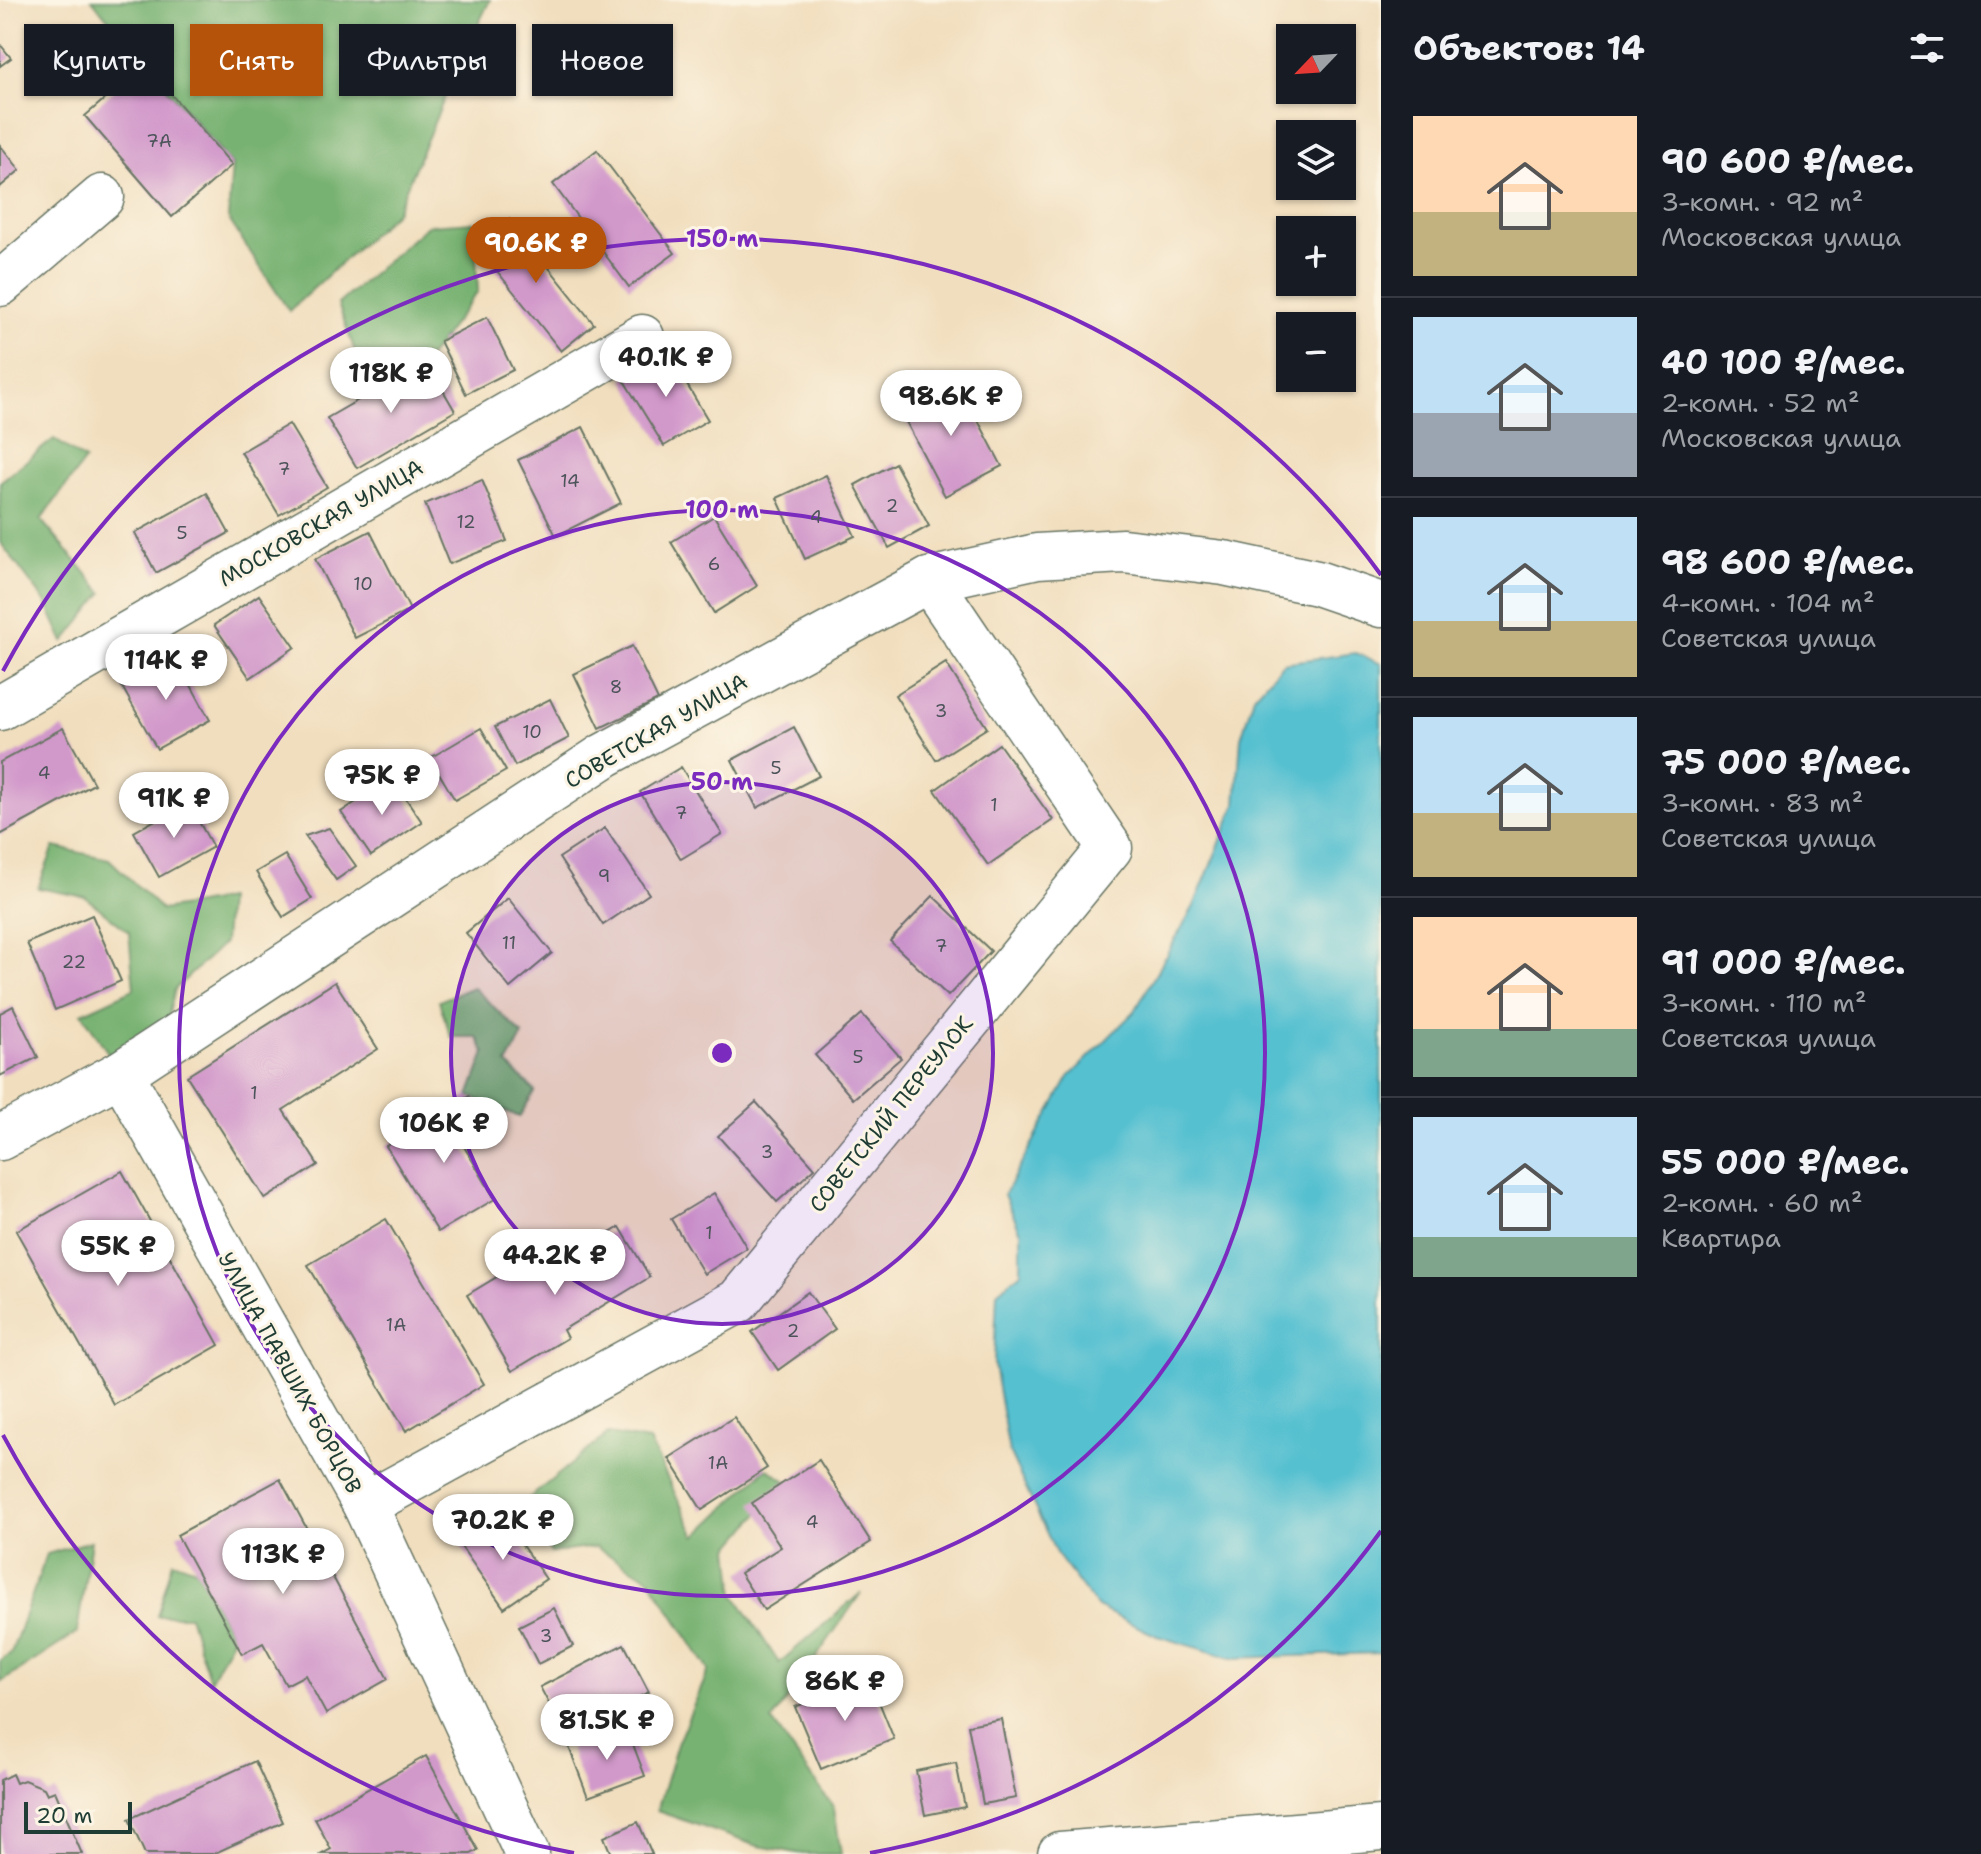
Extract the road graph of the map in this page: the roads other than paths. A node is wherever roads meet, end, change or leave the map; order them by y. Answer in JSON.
{"nodes":[{"id":1,"x":102,"y":197,"type":"dead end"},
{"id":2,"x":0,"y":284,"type":"edge"},
{"id":3,"x":642,"y":337,"type":"dead end"},
{"id":4,"x":929,"y":580,"type":"junction"},
{"id":5,"x":1381,"y":605,"type":"edge"},
{"id":6,"x":0,"y":708,"type":"edge"},
{"id":7,"x":121,"y":1073,"type":"junction"},
{"id":8,"x":0,"y":1138,"type":"edge"},
{"id":9,"x":365,"y":1505,"type":"junction"},
{"id":10,"x":1381,"y":1828,"type":"edge"},
{"id":11,"x":527,"y":1854,"type":"edge"},
{"id":12,"x":1060,"y":1854,"type":"edge"}],
"edges":[{"from":1,"to":2,"type":"street"},
{"from":3,"to":6,"type":"street","name":"МОСКОВСКАЯ УЛИЦА"},
{"from":4,"to":5,"type":"street","name":"СОВЕТСКАЯ УЛИЦА"},
{"from":4,"to":7,"type":"street","name":"СОВЕТСКАЯ УЛИЦА"},
{"from":4,"to":9,"type":"street","name":"СОВЕТСКИЙ ПЕРЕУЛОК"},
{"from":7,"to":8,"type":"street","name":"СОВЕТСКАЯ УЛИЦА"},
{"from":7,"to":9,"type":"street","name":"УЛИЦА ПАВШИХ БОРЦОВ"},
{"from":9,"to":11,"type":"street","name":"УЛИЦА ПАВШИХ БОРЦОВ"},
{"from":10,"to":12,"type":"street"}]}
